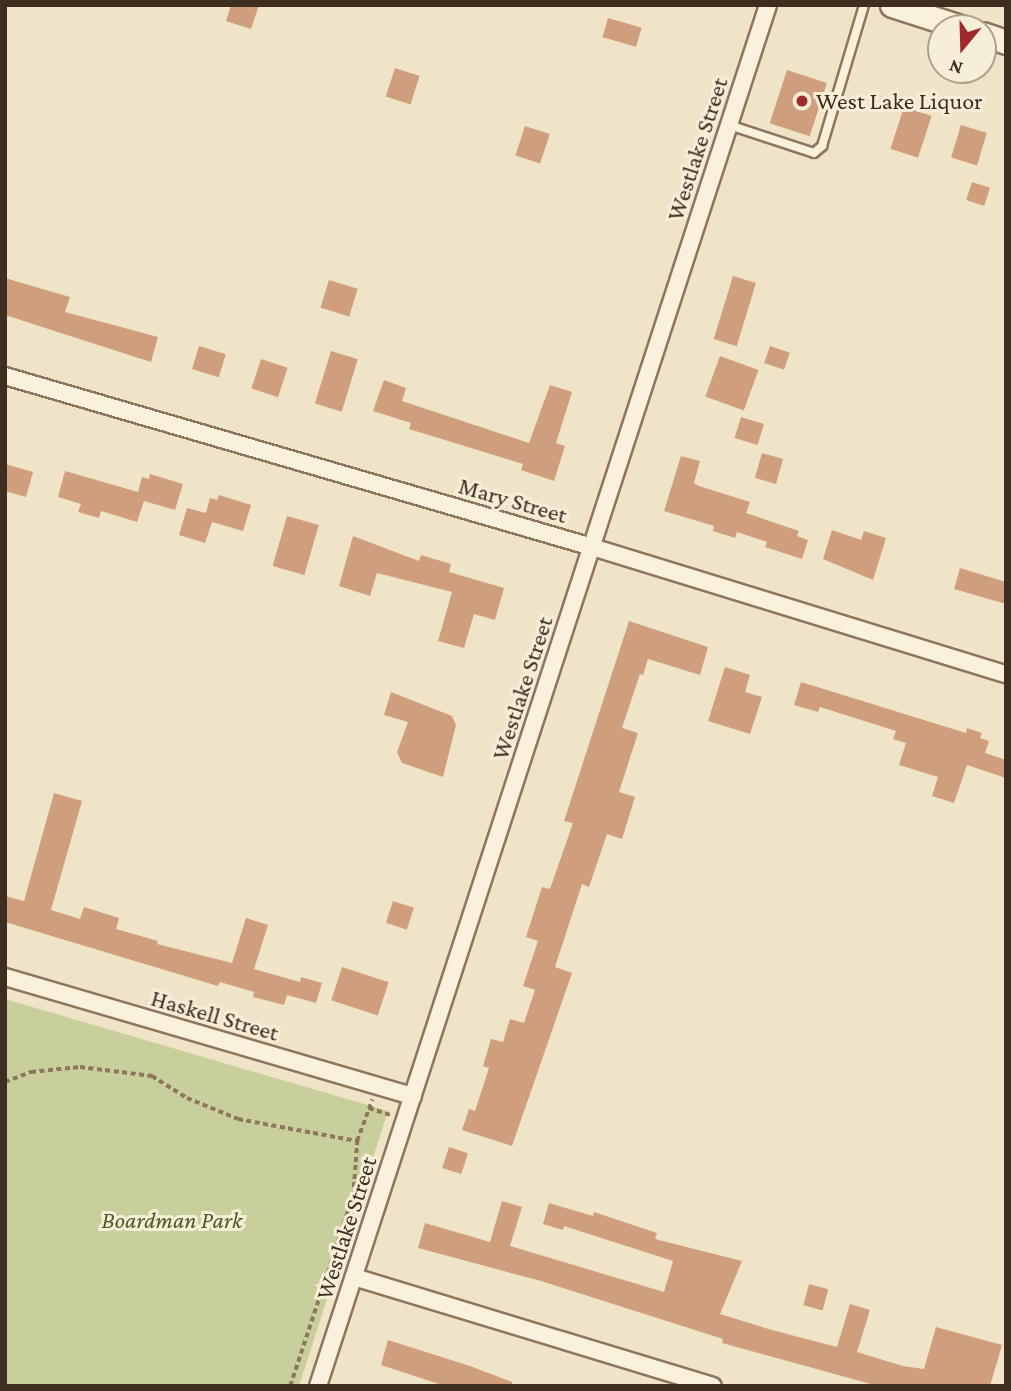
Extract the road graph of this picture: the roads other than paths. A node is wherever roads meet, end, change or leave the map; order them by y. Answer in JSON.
{"nodes":[{"id":1,"x":768,"y":5,"type":"edge"},
{"id":2,"x":864,"y":5,"type":"edge"},
{"id":3,"x":892,"y":5,"type":"edge"},
{"id":4,"x":927,"y":16,"type":"edge"},
{"id":5,"x":729,"y":125,"type":"junction"},
{"id":6,"x":5,"y":376,"type":"edge"},
{"id":7,"x":592,"y":547,"type":"junction"},
{"id":8,"x":1006,"y":674,"type":"edge"},
{"id":9,"x":5,"y":977,"type":"edge"},
{"id":10,"x":413,"y":1096,"type":"junction"},
{"id":11,"x":354,"y":1277,"type":"junction"},
{"id":12,"x":318,"y":1386,"type":"edge"},
{"id":13,"x":713,"y":1386,"type":"edge"}],
"edges":[{"from":1,"to":5,"type":"street","name":"Westlake Street"},
{"from":2,"to":5,"type":"lane"},
{"from":3,"to":4,"type":"street"},
{"from":5,"to":7,"type":"street","name":"Westlake Street"},
{"from":6,"to":7,"type":"street","name":"Mary Street"},
{"from":7,"to":8,"type":"street","name":"Mary Street"},
{"from":7,"to":10,"type":"street","name":"Westlake Street"},
{"from":9,"to":10,"type":"street","name":"Haskell Street"},
{"from":10,"to":11,"type":"street","name":"Westlake Street"},
{"from":11,"to":12,"type":"street","name":"Westlake Street"},
{"from":11,"to":13,"type":"street"}]}
